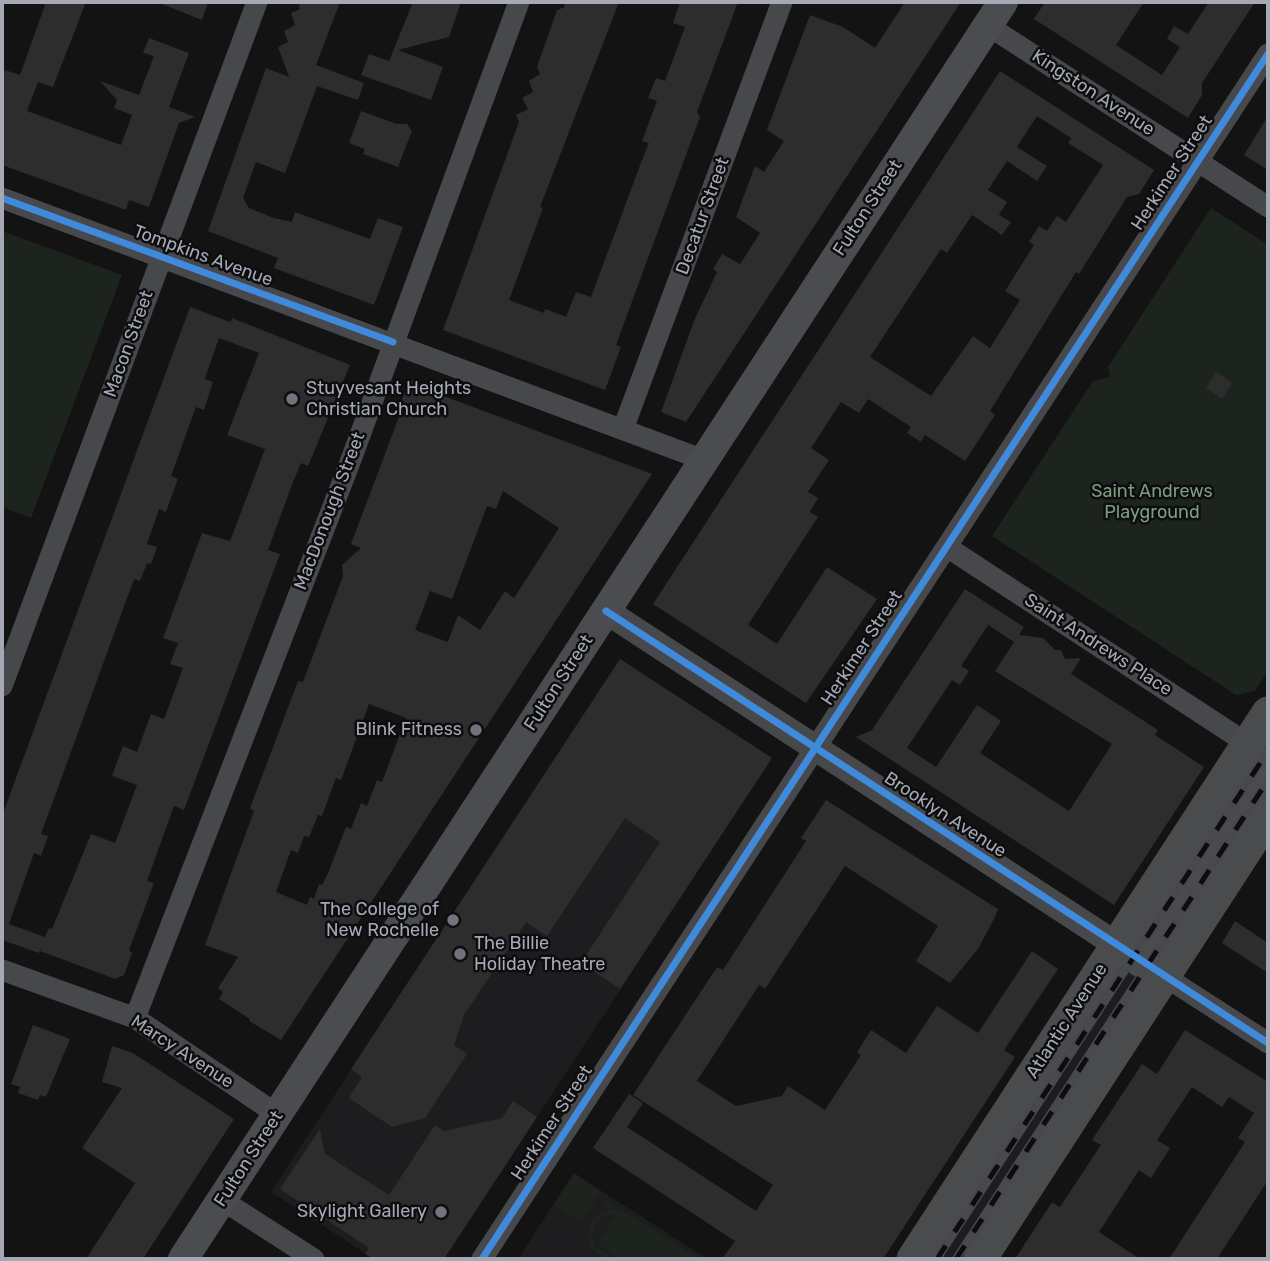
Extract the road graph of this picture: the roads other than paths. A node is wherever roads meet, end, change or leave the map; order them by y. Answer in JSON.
{"nodes":[{"id":1,"x":257,"y":2,"type":"edge"},
{"id":2,"x":519,"y":2,"type":"edge"},
{"id":3,"x":782,"y":2,"type":"edge"},
{"id":4,"x":995,"y":13,"type":"edge"},
{"id":5,"x":1268,"y":54,"type":"edge"},
{"id":6,"x":1198,"y":162,"type":"junction"},
{"id":7,"x":2,"y":198,"type":"edge"},
{"id":8,"x":1268,"y":207,"type":"edge"},
{"id":9,"x":161,"y":257,"type":"junction"},
{"id":10,"x":393,"y":342,"type":"junction"},
{"id":11,"x":623,"y":429,"type":"junction"},
{"id":12,"x":704,"y":460,"type":"junction"},
{"id":13,"x":947,"y":547,"type":"junction"},
{"id":14,"x":606,"y":611,"type":"junction"},
{"id":15,"x":2,"y":686,"type":"edge"},
{"id":16,"x":1268,"y":713,"type":"edge"},
{"id":17,"x":815,"y":749,"type":"junction"},
{"id":18,"x":1258,"y":754,"type":"edge"},
{"id":19,"x":1268,"y":816,"type":"edge"},
{"id":20,"x":1141,"y":960,"type":"junction"},
{"id":21,"x":2,"y":970,"type":"edge"},
{"id":22,"x":135,"y":1018,"type":"junction"},
{"id":23,"x":1268,"y":1043,"type":"edge"},
{"id":24,"x":278,"y":1115,"type":"junction"},
{"id":25,"x":222,"y":1200,"type":"junction"},
{"id":26,"x":183,"y":1259,"type":"edge"},
{"id":27,"x":314,"y":1259,"type":"edge"},
{"id":28,"x":482,"y":1259,"type":"edge"},
{"id":29,"x":913,"y":1259,"type":"edge"},
{"id":30,"x":980,"y":1259,"type":"edge"}],
"edges":[{"from":1,"to":9,"type":"street","name":"Macon Street"},
{"from":2,"to":10,"type":"street","name":"MacDonough Street"},
{"from":3,"to":11,"type":"street","name":"Decatur Street"},
{"from":4,"to":6,"type":"street","name":"Kingston Avenue"},
{"from":4,"to":12,"type":"main road","name":"Fulton Street"},
{"from":5,"to":6,"type":"street","name":"Herkimer Street"},
{"from":6,"to":8,"type":"street","name":"Kingston Avenue"},
{"from":6,"to":13,"type":"street","name":"Herkimer Street"},
{"from":7,"to":9,"type":"street","name":"Tompkins Avenue"},
{"from":9,"to":10,"type":"street","name":"Tompkins Avenue"},
{"from":9,"to":15,"type":"street","name":"Macon Street"},
{"from":10,"to":11,"type":"street","name":"Tompkins Avenue"},
{"from":10,"to":22,"type":"street","name":"MacDonough Street"},
{"from":11,"to":12,"type":"street","name":"Tompkins Avenue"},
{"from":12,"to":14,"type":"main road","name":"Fulton Street"},
{"from":13,"to":17,"type":"street","name":"Herkimer Street"},
{"from":13,"to":18,"type":"street","name":"Saint Andrews Place"},
{"from":14,"to":17,"type":"street","name":"Brooklyn Avenue"},
{"from":14,"to":24,"type":"main road","name":"Fulton Street"},
{"from":16,"to":18,"type":"main road"},
{"from":17,"to":20,"type":"street","name":"Brooklyn Avenue"},
{"from":17,"to":28,"type":"street","name":"Herkimer Street"},
{"from":18,"to":20,"type":"main road"},
{"from":19,"to":20,"type":"main road","name":"Atlantic Avenue"},
{"from":20,"to":23,"type":"street","name":"Brooklyn Avenue"},
{"from":20,"to":29,"type":"main road","name":"Atlantic Avenue"},
{"from":20,"to":30,"type":"main road","name":"Atlantic Avenue"},
{"from":21,"to":22,"type":"street","name":"Marcy Avenue"},
{"from":22,"to":24,"type":"street","name":"Marcy Avenue"},
{"from":24,"to":25,"type":"main road","name":"Fulton Street"},
{"from":25,"to":26,"type":"main road","name":"Fulton Street"},
{"from":25,"to":27,"type":"street"}]}
